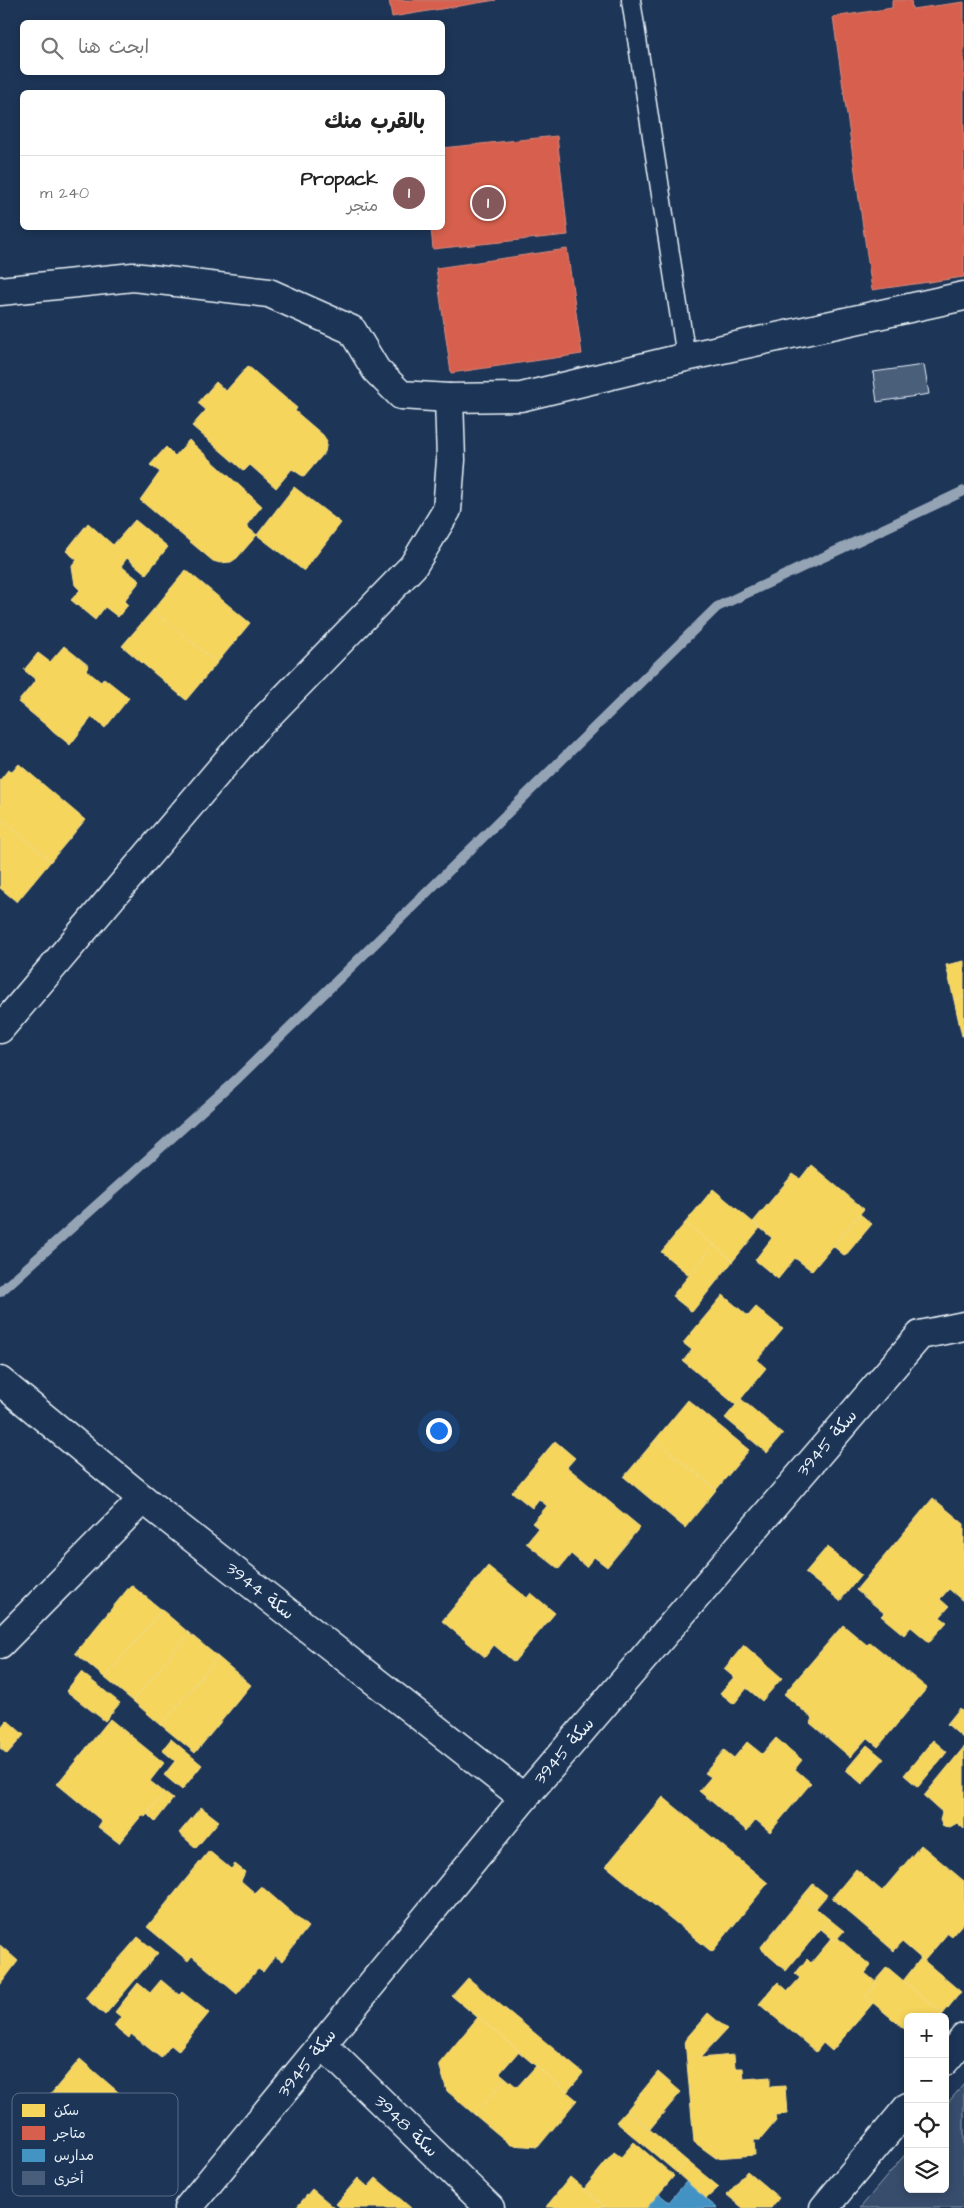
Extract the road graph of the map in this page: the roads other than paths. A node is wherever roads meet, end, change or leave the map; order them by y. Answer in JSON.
{"nodes":[{"id":1,"x":630,"y":0,"type":"edge"},
{"id":2,"x":0,"y":291,"type":"edge"},
{"id":3,"x":964,"y":296,"type":"edge"},
{"id":4,"x":686,"y":357,"type":"junction"},
{"id":5,"x":449,"y":398,"type":"junction"},
{"id":6,"x":0,"y":1029,"type":"edge"},
{"id":7,"x":964,"y":1326,"type":"edge"},
{"id":8,"x":0,"y":1381,"type":"edge"},
{"id":9,"x":143,"y":1499,"type":"junction"},
{"id":10,"x":0,"y":1644,"type":"edge"},
{"id":11,"x":524,"y":1798,"type":"junction"},
{"id":12,"x":964,"y":2038,"type":"edge"},
{"id":13,"x":322,"y":2044,"type":"junction"},
{"id":14,"x":947,"y":2058,"type":"edge"},
{"id":15,"x":904,"y":2111,"type":"edge"},
{"id":16,"x":188,"y":2208,"type":"edge"},
{"id":17,"x":490,"y":2208,"type":"edge"},
{"id":18,"x":824,"y":2208,"type":"edge"}],
"edges":[{"from":1,"to":4,"type":"lane"},
{"from":2,"to":5,"type":"street"},
{"from":3,"to":4,"type":"street"},
{"from":4,"to":5,"type":"street"},
{"from":5,"to":6,"type":"street"},
{"from":7,"to":11,"type":"street","name":"سكة 3945"},
{"from":8,"to":9,"type":"street","name":"سكة 3944"},
{"from":9,"to":10,"type":"street"},
{"from":9,"to":11,"type":"street","name":"سكة 3944"},
{"from":11,"to":13,"type":"street","name":"سكة 3945"},
{"from":12,"to":14,"type":"street"},
{"from":13,"to":16,"type":"street","name":"سكة 3945"},
{"from":13,"to":17,"type":"street","name":"سكة 3948"},
{"from":15,"to":18,"type":"street"}]}
